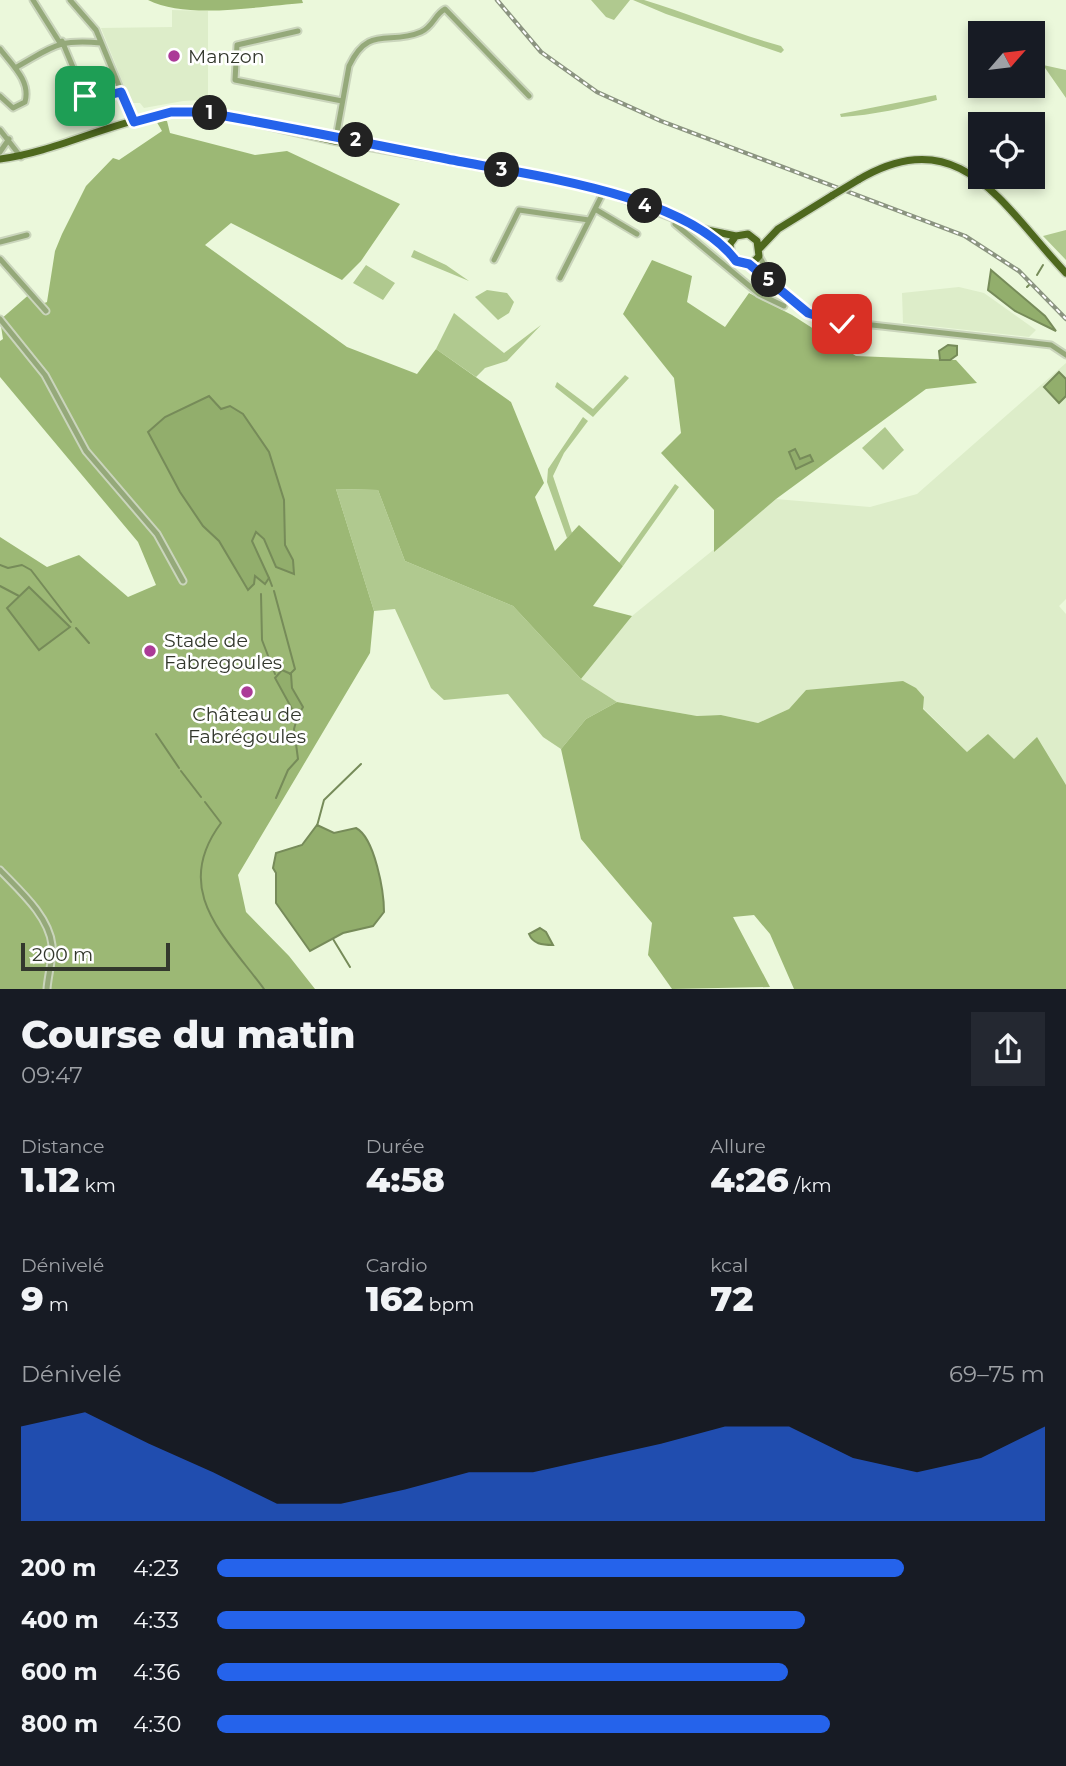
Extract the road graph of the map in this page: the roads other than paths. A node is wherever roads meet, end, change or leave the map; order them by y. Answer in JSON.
{"nodes":[{"id":1,"x":33,"y":0,"type":"edge"},
{"id":2,"x":70,"y":0,"type":"edge"},
{"id":3,"x":298,"y":31,"type":"dead end"},
{"id":4,"x":61,"y":42,"type":"junction"},
{"id":5,"x":101,"y":43,"type":"junction"},
{"id":6,"x":0,"y":50,"type":"edge"},
{"id":7,"x":15,"y":68,"type":"junction"},
{"id":8,"x":121,"y":92,"type":"junction"},
{"id":9,"x":0,"y":96,"type":"edge"},
{"id":10,"x":529,"y":96,"type":"dead end"},
{"id":11,"x":342,"y":101,"type":"junction"},
{"id":12,"x":134,"y":122,"type":"junction"},
{"id":13,"x":0,"y":130,"type":"edge"},
{"id":14,"x":336,"y":138,"type":"junction"},
{"id":15,"x":9,"y":139,"type":"junction"},
{"id":16,"x":0,"y":152,"type":"edge"},
{"id":17,"x":21,"y":157,"type":"junction"},
{"id":18,"x":0,"y":159,"type":"edge"},
{"id":19,"x":604,"y":191,"type":"junction"},
{"id":20,"x":595,"y":209,"type":"junction"},
{"id":21,"x":589,"y":220,"type":"junction"},
{"id":22,"x":675,"y":224,"type":"dead end"},
{"id":23,"x":702,"y":229,"type":"junction"},
{"id":24,"x":778,"y":229,"type":"junction"},
{"id":25,"x":637,"y":234,"type":"dead end"},
{"id":26,"x":27,"y":235,"type":"dead end"},
{"id":27,"x":736,"y":236,"type":"junction"},
{"id":28,"x":752,"y":236,"type":"junction"},
{"id":29,"x":0,"y":242,"type":"edge"},
{"id":30,"x":759,"y":252,"type":"junction"},
{"id":31,"x":733,"y":258,"type":"junction"},
{"id":32,"x":0,"y":260,"type":"edge"},
{"id":33,"x":494,"y":260,"type":"dead end"},
{"id":34,"x":749,"y":264,"type":"junction"},
{"id":35,"x":729,"y":270,"type":"junction"},
{"id":36,"x":1066,"y":273,"type":"edge"},
{"id":37,"x":560,"y":278,"type":"dead end"},
{"id":38,"x":782,"y":293,"type":"junction"},
{"id":39,"x":784,"y":306,"type":"dead end"},
{"id":40,"x":46,"y":311,"type":"dead end"},
{"id":41,"x":0,"y":319,"type":"edge"},
{"id":42,"x":8,"y":330,"type":"junction"},
{"id":43,"x":1,"y":335,"type":"edge"},
{"id":44,"x":1066,"y":355,"type":"edge"},
{"id":45,"x":183,"y":581,"type":"dead end"},
{"id":46,"x":0,"y":870,"type":"edge"},
{"id":47,"x":47,"y":989,"type":"edge"}],
"edges":[{"from":1,"to":4,"type":"street"},
{"from":2,"to":5,"type":"street"},
{"from":3,"to":11,"type":"street"},
{"from":4,"to":5,"type":"street"},
{"from":4,"to":7,"type":"street"},
{"from":4,"to":8,"type":"street"},
{"from":5,"to":8,"type":"street"},
{"from":6,"to":7,"type":"street"},
{"from":7,"to":9,"type":"street"},
{"from":8,"to":12,"type":"street"},
{"from":10,"to":11,"type":"street"},
{"from":11,"to":14,"type":"street"},
{"from":12,"to":14,"type":"main road"},
{"from":12,"to":17,"type":"main road"},
{"from":13,"to":15,"type":"street"},
{"from":14,"to":19,"type":"main road"},
{"from":15,"to":16,"type":"street"},
{"from":15,"to":17,"type":"street"},
{"from":17,"to":18,"type":"main road"},
{"from":19,"to":20,"type":"street"},
{"from":19,"to":23,"type":"main road"},
{"from":20,"to":21,"type":"street"},
{"from":20,"to":25,"type":"street"},
{"from":21,"to":33,"type":"street"},
{"from":21,"to":37,"type":"street"},
{"from":22,"to":35,"type":"street"},
{"from":23,"to":27,"type":"main road"},
{"from":23,"to":31,"type":"main road"},
{"from":24,"to":28,"type":"main road"},
{"from":24,"to":30,"type":"main road"},
{"from":24,"to":36,"type":"main road","bridge":true},
{"from":26,"to":29,"type":"street"},
{"from":27,"to":28,"type":"main road"},
{"from":27,"to":31,"type":"main road"},
{"from":28,"to":30,"type":"main road"},
{"from":30,"to":34,"type":"main road"},
{"from":30,"to":38,"type":"street"},
{"from":31,"to":34,"type":"main road"},
{"from":31,"to":35,"type":"street"},
{"from":32,"to":40,"type":"street"},
{"from":34,"to":38,"type":"street"},
{"from":35,"to":39,"type":"street"},
{"from":38,"to":44,"type":"street"},
{"from":41,"to":42,"type":"street"},
{"from":42,"to":43,"type":"street"},
{"from":42,"to":45,"type":"street"},
{"from":46,"to":47,"type":"street"}]}
